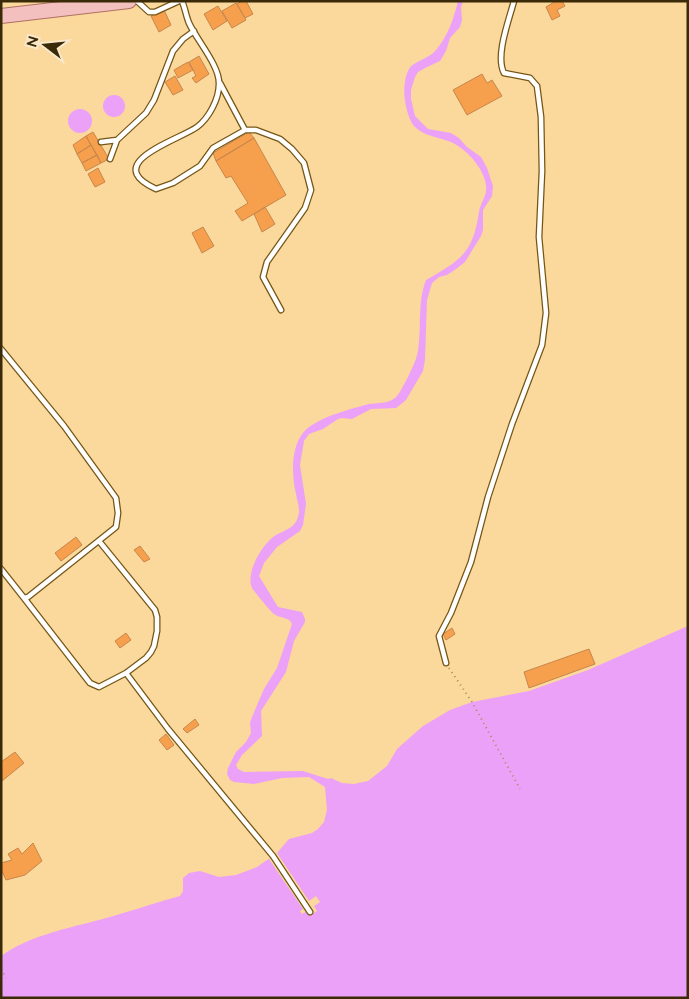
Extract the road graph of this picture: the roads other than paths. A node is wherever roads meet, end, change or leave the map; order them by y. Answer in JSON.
{"nodes":[{"id":1,"x":129,"y":1,"type":"edge"},
{"id":2,"x":137,"y":1,"type":"edge"},
{"id":3,"x":181,"y":1,"type":"edge"},
{"id":4,"x":514,"y":1,"type":"edge"},
{"id":5,"x":1,"y":16,"type":"edge"},
{"id":6,"x":194,"y":32,"type":"junction"},
{"id":7,"x":220,"y":83,"type":"junction"},
{"id":8,"x":244,"y":130,"type":"junction"},
{"id":9,"x":117,"y":140,"type":"junction"},
{"id":10,"x":101,"y":142,"type":"dead end"},
{"id":11,"x":110,"y":159,"type":"dead end"},
{"id":12,"x":281,"y":310,"type":"dead end"},
{"id":13,"x":1,"y":349,"type":"edge"},
{"id":14,"x":99,"y":541,"type":"junction"},
{"id":15,"x":1,"y":570,"type":"edge"},
{"id":16,"x":24,"y":598,"type":"junction"},
{"id":17,"x":446,"y":663,"type":"road end"},
{"id":18,"x":126,"y":673,"type":"junction"},
{"id":19,"x":310,"y":912,"type":"dead end"}],
"edges":[{"from":1,"to":5,"type":"main road"},
{"from":2,"to":3,"type":"lane"},
{"from":3,"to":6,"type":"lane"},
{"from":4,"to":17,"type":"lane"},
{"from":6,"to":7,"type":"lane"},
{"from":6,"to":9,"type":"lane"},
{"from":7,"to":8,"type":"lane"},
{"from":7,"to":8,"type":"lane"},
{"from":8,"to":12,"type":"lane"},
{"from":9,"to":10,"type":"lane"},
{"from":9,"to":11,"type":"lane"},
{"from":13,"to":14,"type":"lane"},
{"from":14,"to":16,"type":"lane"},
{"from":14,"to":18,"type":"lane"},
{"from":15,"to":16,"type":"lane"},
{"from":16,"to":18,"type":"lane"},
{"from":18,"to":19,"type":"lane"}]}
